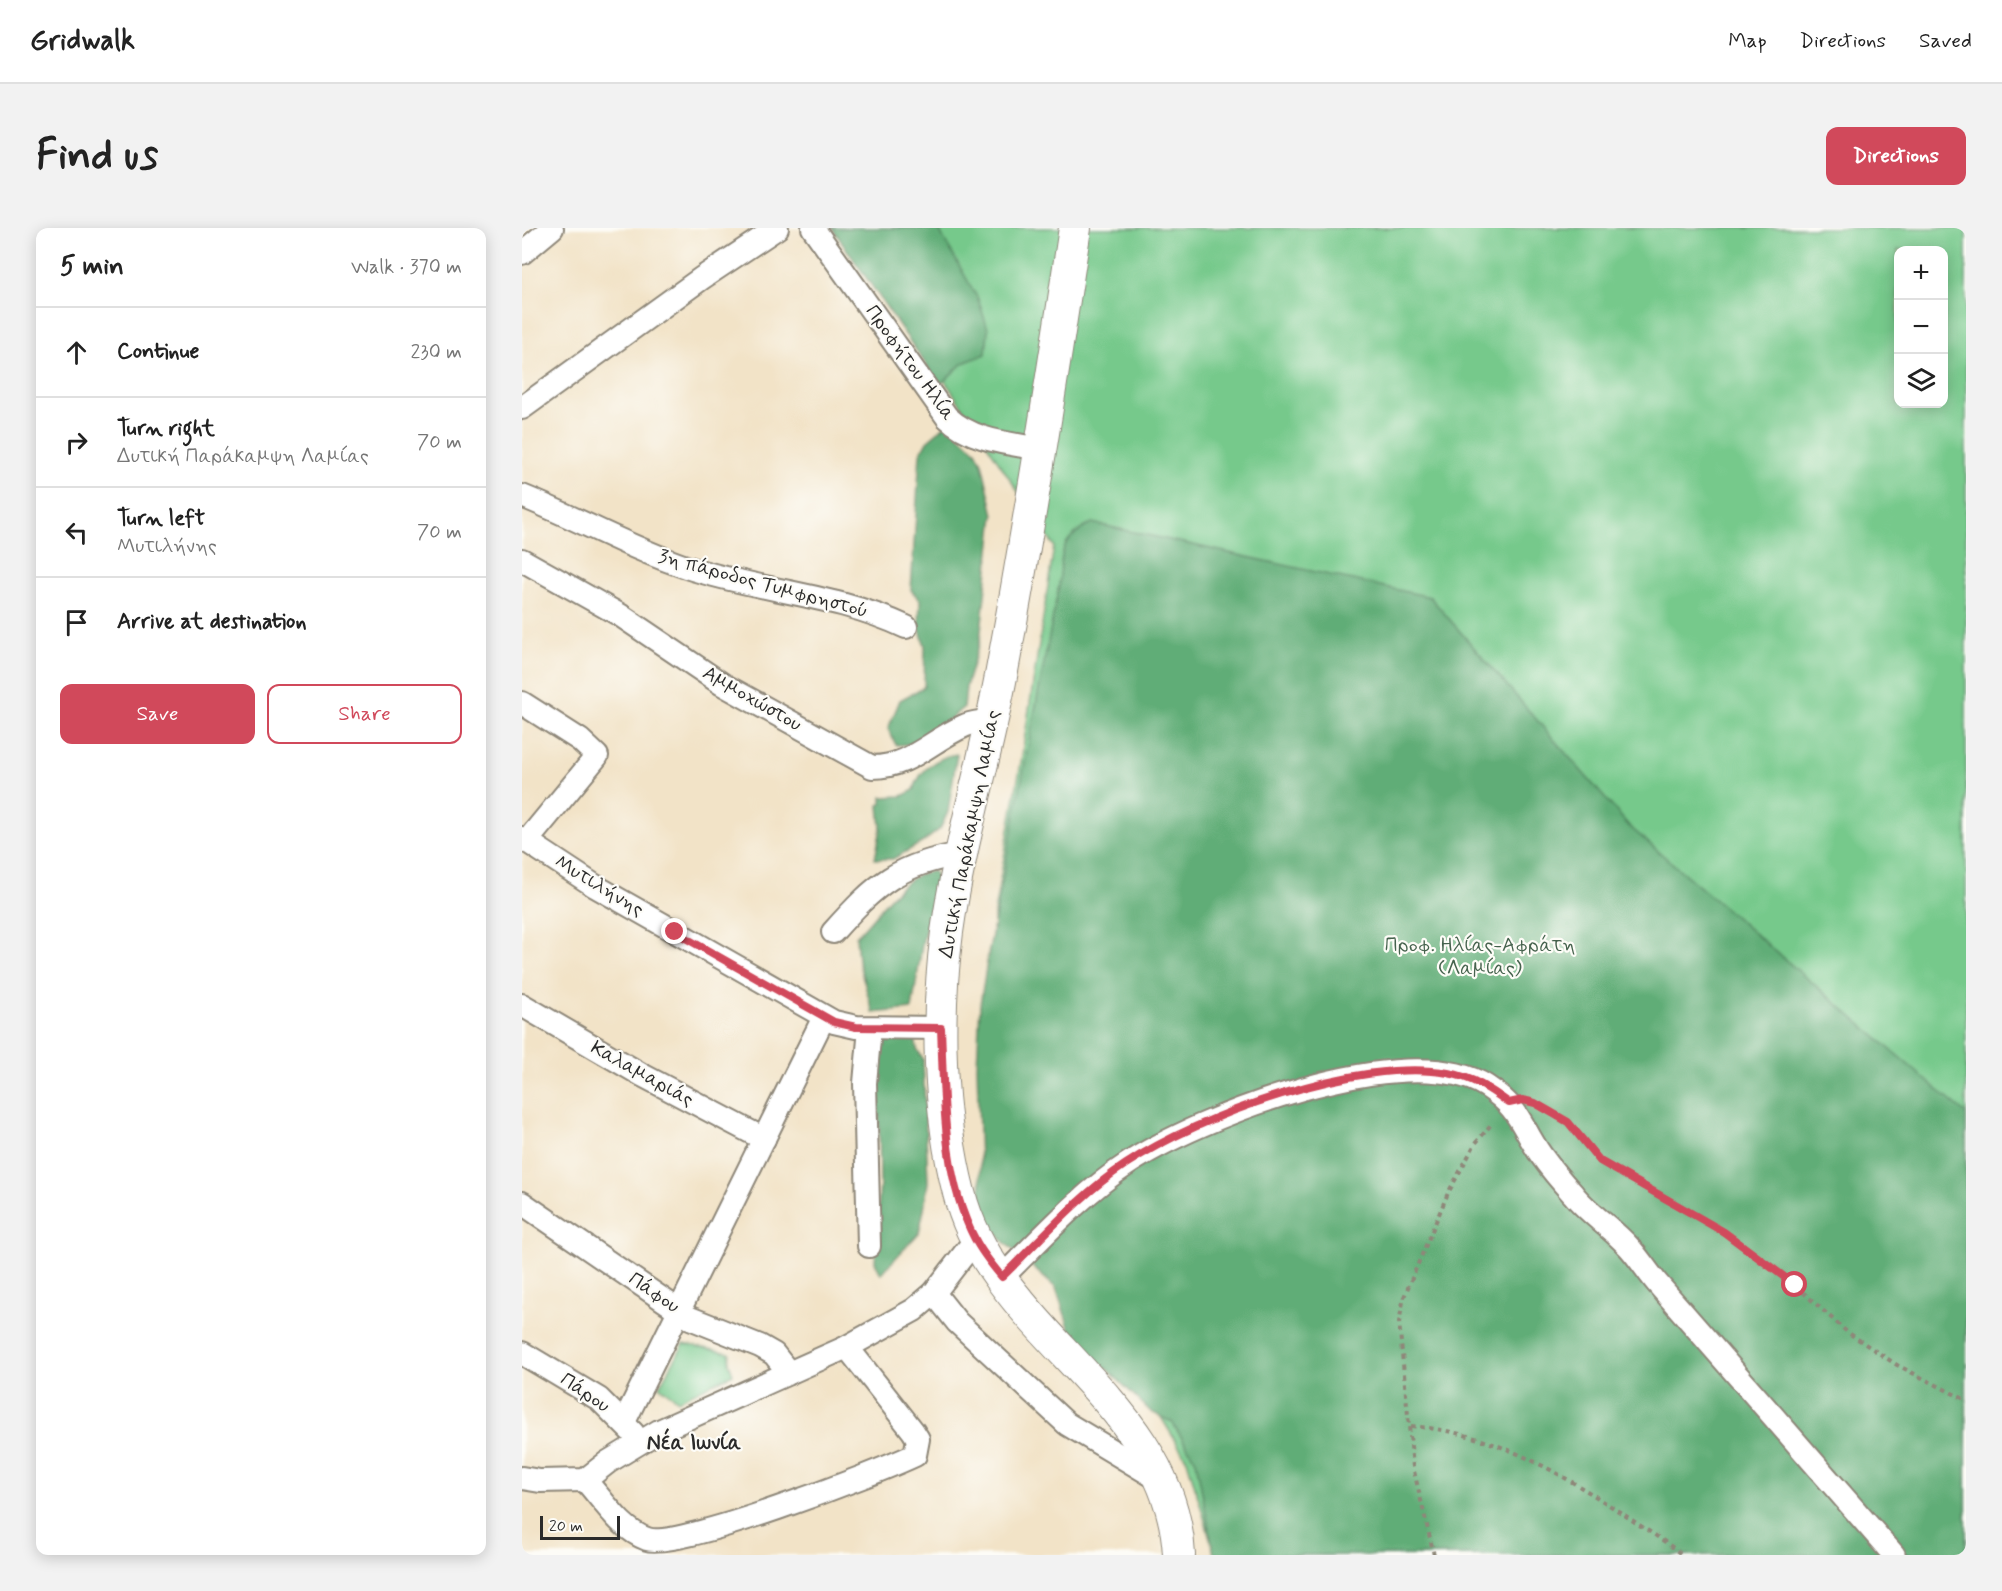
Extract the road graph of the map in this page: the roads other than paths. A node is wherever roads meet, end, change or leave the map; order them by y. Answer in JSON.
{"nodes":[{"id":1,"x":777,"y":228,"type":"edge"},
{"id":2,"x":813,"y":228,"type":"edge"},
{"id":3,"x":1075,"y":228,"type":"edge"},
{"id":4,"x":546,"y":230,"type":"edge"},
{"id":5,"x":522,"y":253,"type":"edge"},
{"id":6,"x":522,"y":408,"type":"edge"},
{"id":7,"x":1041,"y":449,"type":"junction"},
{"id":8,"x":522,"y":496,"type":"edge"},
{"id":9,"x":522,"y":560,"type":"edge"},
{"id":10,"x":906,"y":627,"type":"dead end"},
{"id":11,"x":522,"y":703,"type":"edge"},
{"id":12,"x":992,"y":720,"type":"junction"},
{"id":13,"x":525,"y":839,"type":"edge"},
{"id":14,"x":963,"y":854,"type":"junction"},
{"id":15,"x":833,"y":932,"type":"dead end"},
{"id":16,"x":522,"y":1005,"type":"edge"},
{"id":17,"x":824,"y":1017,"type":"junction"},
{"id":18,"x":870,"y":1028,"type":"junction"},
{"id":19,"x":941,"y":1028,"type":"junction"},
{"id":20,"x":764,"y":1139,"type":"junction"},
{"id":21,"x":522,"y":1203,"type":"edge"},
{"id":22,"x":975,"y":1240,"type":"junction"},
{"id":23,"x":869,"y":1246,"type":"dead end"},
{"id":24,"x":1002,"y":1277,"type":"junction"},
{"id":25,"x":934,"y":1293,"type":"junction"},
{"id":26,"x":678,"y":1310,"type":"junction"},
{"id":27,"x":847,"y":1347,"type":"junction"},
{"id":28,"x":522,"y":1353,"type":"edge"},
{"id":29,"x":789,"y":1373,"type":"junction"},
{"id":30,"x":624,"y":1422,"type":"junction"},
{"id":31,"x":639,"y":1442,"type":"junction"},
{"id":32,"x":522,"y":1478,"type":"edge"},
{"id":33,"x":585,"y":1480,"type":"junction"},
{"id":34,"x":1162,"y":1481,"type":"junction"},
{"id":35,"x":1179,"y":1555,"type":"edge"},
{"id":36,"x":1894,"y":1555,"type":"edge"}],
"edges":[{"from":1,"to":6,"type":"street"},
{"from":2,"to":7,"type":"street","name":"Προφήτου Ηλία"},
{"from":3,"to":7,"type":"main road","name":"Δυτική Παράκαμψη Λαμίας"},
{"from":4,"to":5,"type":"street"},
{"from":7,"to":12,"type":"main road","name":"Δυτική Παράκαμψη Λαμίας"},
{"from":8,"to":10,"type":"street","name":"3η πάροδος Τυμφρηστού"},
{"from":9,"to":12,"type":"street","name":"Αμμοχώστου"},
{"from":11,"to":13,"type":"street"},
{"from":12,"to":14,"type":"main road","name":"Δυτική Παράκαμψη Λαμίας"},
{"from":13,"to":17,"type":"street","name":"Μυτιλήνης"},
{"from":14,"to":15,"type":"street"},
{"from":14,"to":19,"type":"main road","name":"Δυτική Παράκαμψη Λαμίας"},
{"from":16,"to":20,"type":"street","name":"Καλαμαριάς"},
{"from":17,"to":18,"type":"street","name":"Μυτιλήνης"},
{"from":17,"to":20,"type":"street"},
{"from":18,"to":19,"type":"street","name":"Μυτιλήνης"},
{"from":18,"to":23,"type":"street"},
{"from":19,"to":22,"type":"main road","name":"Δυτική Παράκαμψη Λαμίας"},
{"from":20,"to":26,"type":"street"},
{"from":21,"to":26,"type":"street","name":"Πάφου"},
{"from":22,"to":24,"type":"main road","name":"Δυτική Παράκαμψη Λαμίας"},
{"from":22,"to":25,"type":"street"},
{"from":24,"to":34,"type":"main road","name":"Δυτική Παράκαμψη Λαμίας"},
{"from":24,"to":36,"type":"street"},
{"from":25,"to":27,"type":"street"},
{"from":25,"to":34,"type":"street"},
{"from":26,"to":29,"type":"street","name":"Πάφου"},
{"from":26,"to":30,"type":"street"},
{"from":27,"to":29,"type":"street"},
{"from":27,"to":33,"type":"street"},
{"from":28,"to":30,"type":"street","name":"Πάρου"},
{"from":29,"to":31,"type":"street"},
{"from":30,"to":31,"type":"street","name":"Πάρου"},
{"from":31,"to":33,"type":"street"},
{"from":32,"to":33,"type":"street"},
{"from":34,"to":35,"type":"main road","name":"Δυτική Παράκαμψη Λαμίας"}]}
